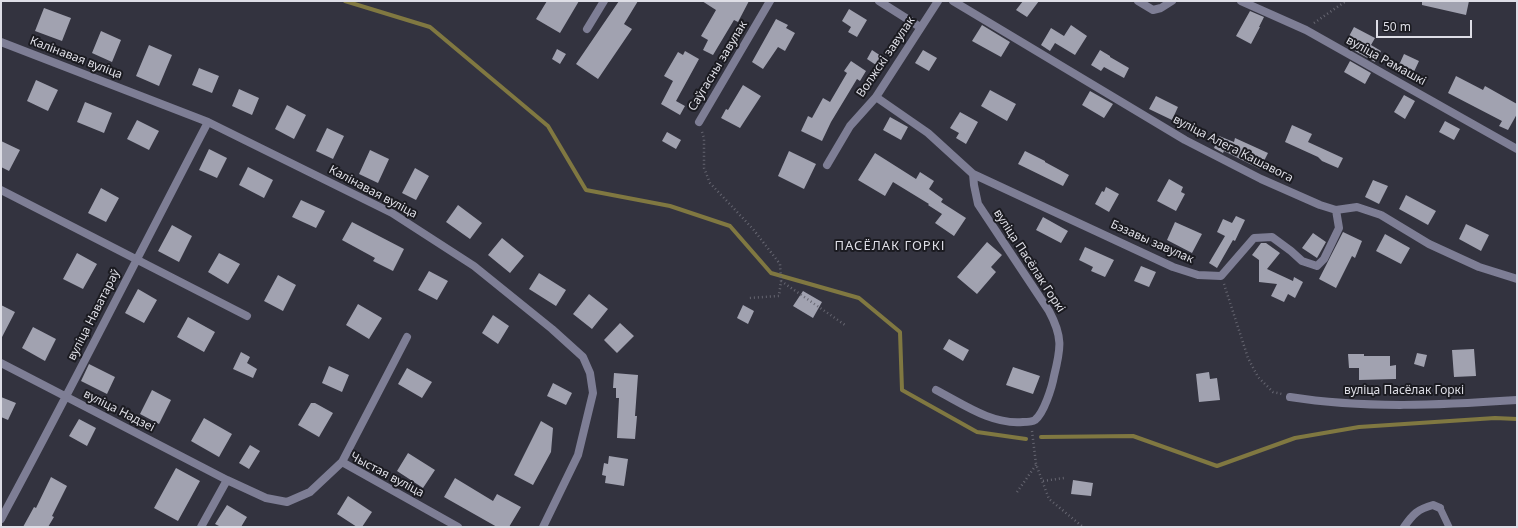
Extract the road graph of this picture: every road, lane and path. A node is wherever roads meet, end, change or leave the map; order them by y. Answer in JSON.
{"nodes":[{"id":1,"x":604,"y":1,"type":"edge"},
{"id":2,"x":770,"y":1,"type":"edge"},
{"id":3,"x":879,"y":1,"type":"edge"},
{"id":4,"x":938,"y":1,"type":"edge"},
{"id":5,"x":953,"y":1,"type":"edge"},
{"id":6,"x":1138,"y":1,"type":"edge"},
{"id":7,"x":1172,"y":1,"type":"edge"},
{"id":8,"x":1241,"y":1,"type":"edge"},
{"id":9,"x":1346,"y":1,"type":"edge"},
{"id":10,"x":920,"y":27,"type":"junction"},
{"id":11,"x":587,"y":29,"type":"dead end"},
{"id":12,"x":1306,"y":30,"type":"junction"},
{"id":13,"x":1,"y":42,"type":"edge"},
{"id":14,"x":876,"y":97,"type":"junction"},
{"id":15,"x":208,"y":122,"type":"junction"},
{"id":16,"x":699,"y":122,"type":"joint"},
{"id":17,"x":1517,"y":149,"type":"edge"},
{"id":18,"x":827,"y":165,"type":"dead end"},
{"id":19,"x":973,"y":174,"type":"junction"},
{"id":20,"x":1,"y":190,"type":"edge"},
{"id":21,"x":1336,"y":210,"type":"junction"},
{"id":22,"x":136,"y":259,"type":"junction"},
{"id":23,"x":1517,"y":279,"type":"edge"},
{"id":24,"x":781,"y":281,"type":"junction"},
{"id":25,"x":1228,"y":292,"type":"dead end"},
{"id":26,"x":748,"y":298,"type":"dead end"},
{"id":27,"x":247,"y":316,"type":"dead end"},
{"id":28,"x":845,"y":324,"type":"dead end"},
{"id":29,"x":407,"y":337,"type":"dead end"},
{"id":30,"x":1,"y":363,"type":"edge"},
{"id":31,"x":936,"y":390,"type":"dead end"},
{"id":32,"x":67,"y":397,"type":"junction"},
{"id":33,"x":1290,"y":397,"type":"joint"},
{"id":34,"x":1517,"y":400,"type":"edge"},
{"id":35,"x":1031,"y":422,"type":"junction"},
{"id":36,"x":342,"y":462,"type":"junction"},
{"id":37,"x":1036,"y":464,"type":"junction"},
{"id":38,"x":1064,"y":478,"type":"dead end"},
{"id":39,"x":226,"y":480,"type":"junction"},
{"id":40,"x":1042,"y":481,"type":"junction"},
{"id":41,"x":1017,"y":492,"type":"dead end"},
{"id":42,"x":1440,"y":508,"type":"joint"},
{"id":43,"x":1,"y":519,"type":"edge"},
{"id":44,"x":201,"y":527,"type":"edge"},
{"id":45,"x":458,"y":527,"type":"edge"},
{"id":46,"x":543,"y":527,"type":"edge"},
{"id":47,"x":1083,"y":527,"type":"edge"},
{"id":48,"x":1404,"y":527,"type":"edge"},
{"id":49,"x":1449,"y":527,"type":"edge"}],
"edges":[{"from":1,"to":11,"type":"street"},
{"from":2,"to":16,"type":"street","name":"Саўгасны завулак"},
{"from":3,"to":10,"type":"street"},
{"from":4,"to":10,"type":"street","name":"Волжскі завулак"},
{"from":5,"to":21,"type":"street","name":"вуліца Алега Кашавога"},
{"from":6,"to":7,"type":"street"},
{"from":8,"to":12,"type":"street","name":"вуліца Рамашкі"},
{"from":9,"to":12,"type":"path"},
{"from":10,"to":14,"type":"street","name":"Волжскі завулак"},
{"from":12,"to":17,"type":"street","name":"вуліца Рамашкі"},
{"from":13,"to":15,"type":"street","name":"Калінавая вуліца"},
{"from":14,"to":18,"type":"street","name":"Волжскі завулак"},
{"from":14,"to":19,"type":"street"},
{"from":15,"to":22,"type":"street","name":"вуліца Наватараў"},
{"from":15,"to":46,"type":"street","name":"Калінавая вуліца"},
{"from":16,"to":24,"type":"path"},
{"from":19,"to":21,"type":"street","name":"Бэзавы завулак"},
{"from":19,"to":35,"type":"street","name":"вуліца Пасёлак Горкі"},
{"from":20,"to":22,"type":"street"},
{"from":21,"to":23,"type":"street","name":"вуліца Алега Кашавога"},
{"from":22,"to":27,"type":"street"},
{"from":22,"to":32,"type":"street","name":"вуліца Наватараў"},
{"from":24,"to":26,"type":"path"},
{"from":24,"to":28,"type":"path"},
{"from":25,"to":33,"type":"path"},
{"from":29,"to":36,"type":"street"},
{"from":30,"to":32,"type":"street","name":"вуліца Надзеі"},
{"from":31,"to":35,"type":"street"},
{"from":32,"to":39,"type":"street","name":"вуліца Надзеі"},
{"from":32,"to":43,"type":"street","name":"вуліца Наватараў"},
{"from":33,"to":34,"type":"street","name":"вуліца Пасёлак Горкі"},
{"from":35,"to":37,"type":"path"},
{"from":36,"to":39,"type":"street","name":"Чыстая вуліца"},
{"from":36,"to":45,"type":"street","name":"Чыстая вуліца"},
{"from":37,"to":40,"type":"path"},
{"from":37,"to":41,"type":"path"},
{"from":38,"to":40,"type":"path"},
{"from":39,"to":44,"type":"street"},
{"from":40,"to":47,"type":"path"},
{"from":42,"to":48,"type":"street"},
{"from":42,"to":49,"type":"lane"}]}
